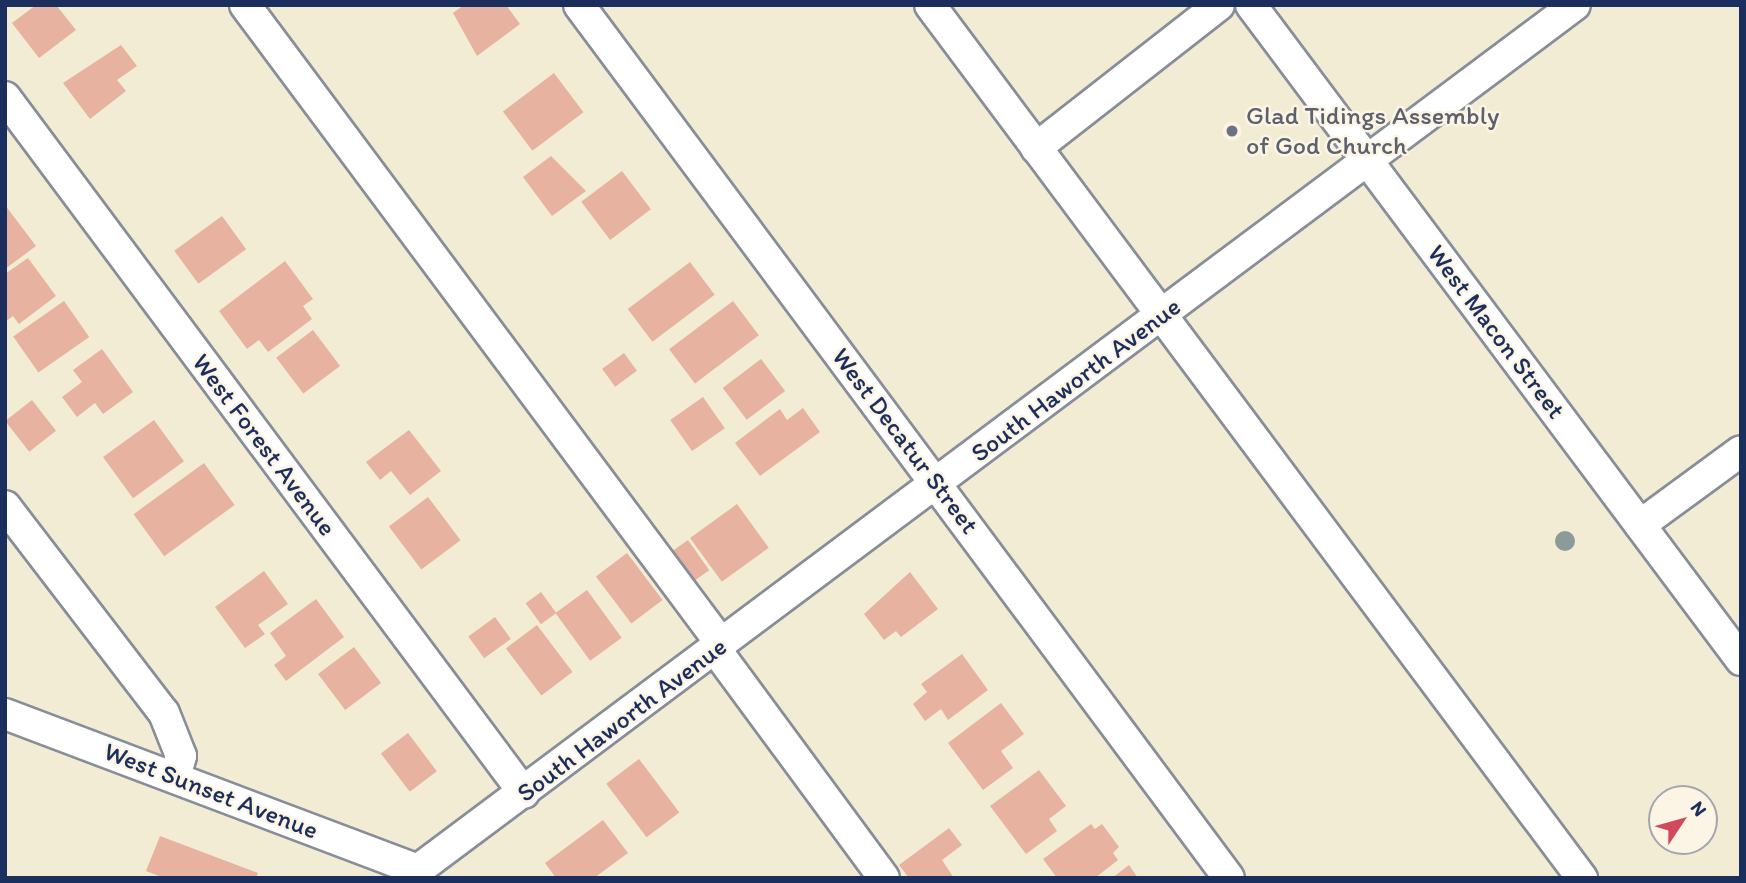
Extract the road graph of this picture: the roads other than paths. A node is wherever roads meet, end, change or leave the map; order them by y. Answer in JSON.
{"nodes":[{"id":1,"x":245,"y":5,"type":"edge"},
{"id":2,"x":579,"y":5,"type":"edge"},
{"id":3,"x":930,"y":5,"type":"edge"},
{"id":4,"x":1219,"y":5,"type":"edge"},
{"id":5,"x":1251,"y":5,"type":"edge"},
{"id":6,"x":1556,"y":11,"type":"edge"},
{"id":7,"x":5,"y":97,"type":"edge"},
{"id":8,"x":1036,"y":148,"type":"junction"},
{"id":9,"x":1367,"y":161,"type":"junction"},
{"id":10,"x":1164,"y":313,"type":"junction"},
{"id":11,"x":1741,"y":451,"type":"edge"},
{"id":12,"x":937,"y":483,"type":"junction"},
{"id":13,"x":5,"y":506,"type":"edge"},
{"id":14,"x":1640,"y":526,"type":"junction"},
{"id":15,"x":719,"y":648,"type":"junction"},
{"id":16,"x":1741,"y":660,"type":"edge"},
{"id":17,"x":5,"y":714,"type":"edge"},
{"id":18,"x":175,"y":777,"type":"junction"},
{"id":19,"x":524,"y":793,"type":"junction"},
{"id":20,"x":412,"y":874,"type":"edge"},
{"id":21,"x":884,"y":878,"type":"edge"},
{"id":22,"x":1229,"y":878,"type":"edge"},
{"id":23,"x":1582,"y":878,"type":"edge"}],
"edges":[{"from":1,"to":15,"type":"street"},
{"from":2,"to":12,"type":"street","name":"West Decatur Street"},
{"from":3,"to":8,"type":"street"},
{"from":4,"to":8,"type":"street"},
{"from":5,"to":9,"type":"street","name":"West Macon Street"},
{"from":6,"to":9,"type":"street","name":"South Haworth Avenue"},
{"from":7,"to":19,"type":"street","name":"West Forest Avenue"},
{"from":8,"to":10,"type":"street"},
{"from":9,"to":10,"type":"street","name":"South Haworth Avenue"},
{"from":9,"to":14,"type":"street","name":"West Macon Street"},
{"from":10,"to":12,"type":"street","name":"South Haworth Avenue"},
{"from":10,"to":23,"type":"street"},
{"from":11,"to":14,"type":"street"},
{"from":12,"to":15,"type":"street","name":"South Haworth Avenue"},
{"from":12,"to":22,"type":"street","name":"West Decatur Street"},
{"from":13,"to":18,"type":"street"},
{"from":14,"to":16,"type":"street","name":"West Macon Street"},
{"from":15,"to":19,"type":"street","name":"South Haworth Avenue"},
{"from":15,"to":21,"type":"street"},
{"from":17,"to":18,"type":"street","name":"West Sunset Avenue"},
{"from":18,"to":20,"type":"street","name":"West Sunset Avenue"},
{"from":19,"to":20,"type":"street","name":"South Haworth Avenue"}]}
